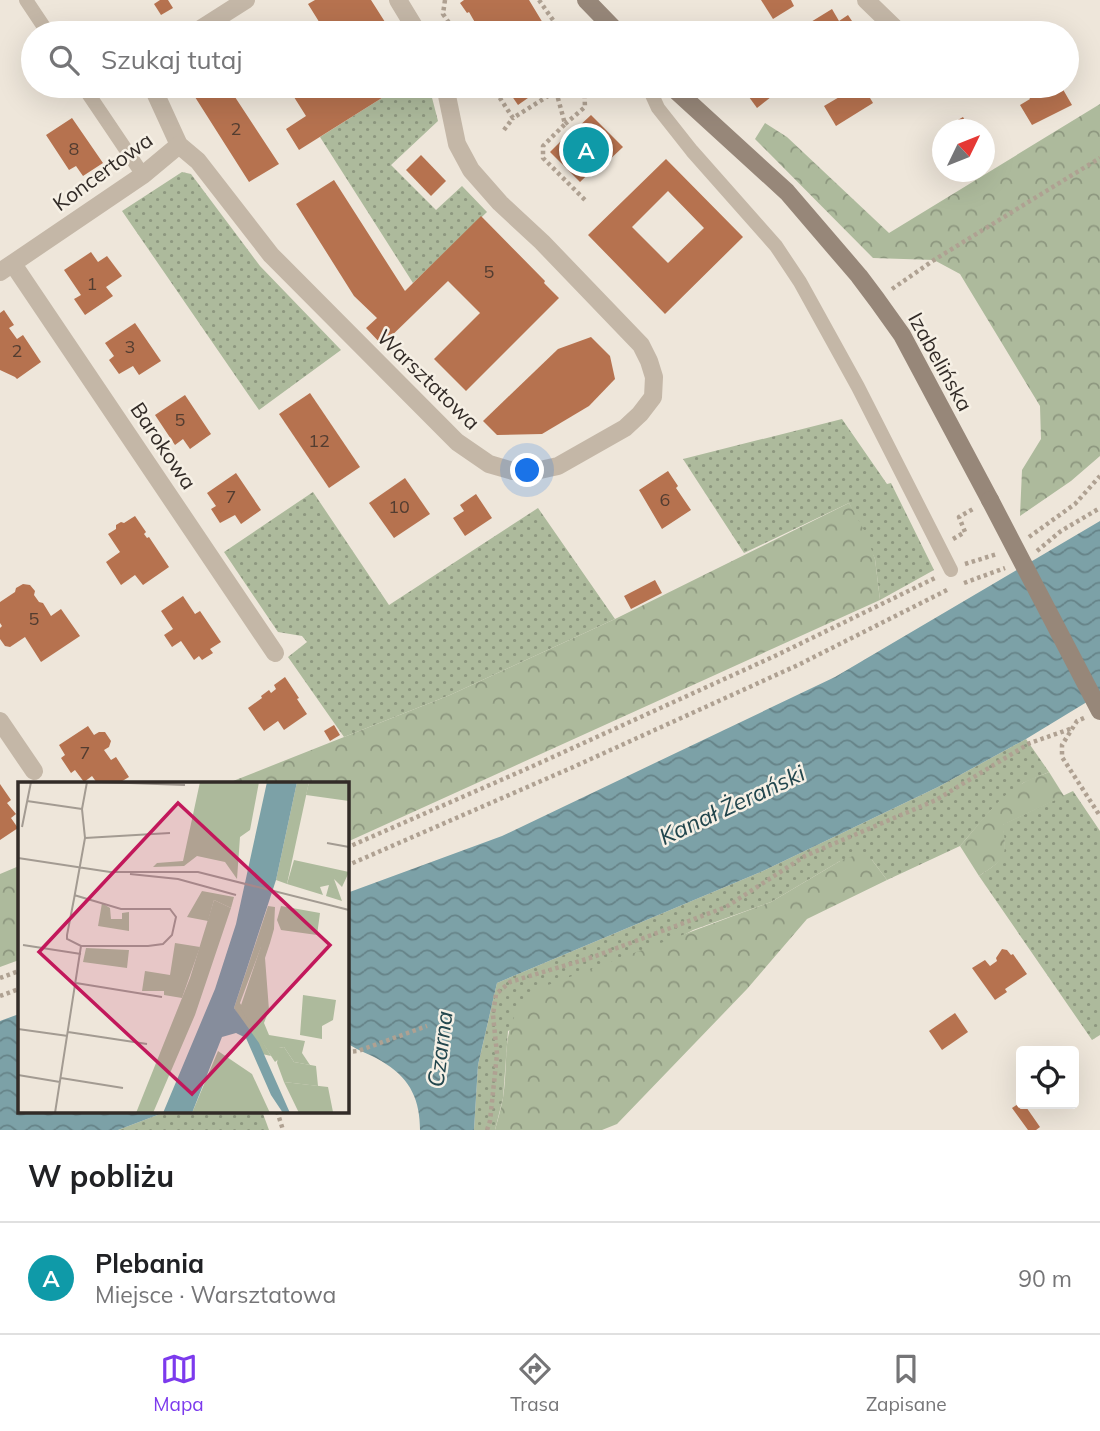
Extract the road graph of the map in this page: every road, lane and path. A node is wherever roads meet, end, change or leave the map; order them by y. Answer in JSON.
{"nodes":[{"id":1,"x":26,"y":0,"type":"edge"},
{"id":2,"x":246,"y":0,"type":"edge"},
{"id":3,"x":398,"y":0,"type":"edge"},
{"id":4,"x":445,"y":0,"type":"edge"},
{"id":5,"x":539,"y":0,"type":"edge"},
{"id":6,"x":586,"y":0,"type":"edge"},
{"id":7,"x":866,"y":0,"type":"edge"},
{"id":8,"x":40,"y":21,"type":"edge"},
{"id":9,"x":213,"y":21,"type":"edge"},
{"id":10,"x":411,"y":21,"type":"edge"},
{"id":11,"x":448,"y":21,"type":"edge"},
{"id":12,"x":554,"y":21,"type":"edge"},
{"id":13,"x":606,"y":21,"type":"edge"},
{"id":14,"x":888,"y":21,"type":"edge"},
{"id":15,"x":91,"y":98,"type":"edge"},
{"id":16,"x":157,"y":98,"type":"edge"},
{"id":17,"x":447,"y":98,"type":"edge"},
{"id":18,"x":500,"y":98,"type":"edge"},
{"id":19,"x":543,"y":98,"type":"edge"},
{"id":20,"x":559,"y":98,"type":"edge"},
{"id":21,"x":584,"y":98,"type":"edge"},
{"id":22,"x":653,"y":98,"type":"edge"},
{"id":23,"x":684,"y":98,"type":"edge"},
{"id":24,"x":513,"y":117,"type":"junction"},
{"id":25,"x":565,"y":124,"type":"junction"},
{"id":26,"x":504,"y":130,"type":"dead end"},
{"id":27,"x":179,"y":145,"type":"junction"},
{"id":28,"x":1100,"y":158,"type":"edge"},
{"id":29,"x":143,"y":175,"type":"junction"},
{"id":30,"x":587,"y":202,"type":"dead end"},
{"id":31,"x":6,"y":268,"type":"edge"},
{"id":32,"x":877,"y":300,"type":"junction"},
{"id":33,"x":984,"y":503,"type":"junction"},
{"id":34,"x":1100,"y":508,"type":"edge"},
{"id":35,"x":946,"y":527,"type":"dead end"},
{"id":36,"x":1028,"y":556,"type":"dead end"},
{"id":37,"x":1011,"y":565,"type":"dead end"},
{"id":38,"x":951,"y":570,"type":"joint"},
{"id":39,"x":275,"y":653,"type":"dead end"},
{"id":40,"x":1094,"y":713,"type":"edge"},
{"id":41,"x":0,"y":720,"type":"edge"},
{"id":42,"x":1073,"y":728,"type":"junction"},
{"id":43,"x":34,"y":771,"type":"dead end"},
{"id":44,"x":1100,"y":816,"type":"edge"},
{"id":45,"x":348,"y":847,"type":"edge"},
{"id":46,"x":348,"y":865,"type":"edge"},
{"id":47,"x":18,"y":971,"type":"edge"},
{"id":48,"x":0,"y":978,"type":"edge"},
{"id":49,"x":18,"y":989,"type":"edge"},
{"id":50,"x":0,"y":996,"type":"edge"},
{"id":51,"x":427,"y":1026,"type":"dead end"},
{"id":52,"x":348,"y":1052,"type":"edge"},
{"id":53,"x":277,"y":1112,"type":"edge"},
{"id":54,"x":282,"y":1130,"type":"edge"},
{"id":55,"x":487,"y":1130,"type":"edge"}],
"edges":[{"from":1,"to":8,"type":"lane"},
{"from":2,"to":9,"type":"street"},
{"from":3,"to":10,"type":"street"},
{"from":4,"to":11,"type":"path"},
{"from":5,"to":12,"type":"path"},
{"from":6,"to":13,"type":"street"},
{"from":7,"to":14,"type":"street"},
{"from":15,"to":29,"type":"lane"},
{"from":16,"to":27,"type":"street","name":"Koncertowa"},
{"from":17,"to":27,"type":"street","name":"Warsztatowa"},
{"from":18,"to":24,"type":"path"},
{"from":19,"to":24,"type":"path"},
{"from":20,"to":25,"type":"path"},
{"from":21,"to":25,"type":"path"},
{"from":22,"to":38,"type":"lane"},
{"from":23,"to":32,"type":"street","name":"Izabelińska"},
{"from":24,"to":26,"type":"path"},
{"from":25,"to":30,"type":"path"},
{"from":27,"to":29,"type":"street","name":"Koncertowa"},
{"from":28,"to":32,"type":"path"},
{"from":29,"to":31,"type":"street","name":"Koncertowa"},
{"from":31,"to":39,"type":"street","name":"Barokowa"},
{"from":32,"to":33,"type":"street","name":"Izabelińska"},
{"from":33,"to":35,"type":"path"},
{"from":33,"to":40,"type":"street","name":"Izabelińska","bridge":true},
{"from":34,"to":36,"type":"path"},
{"from":37,"to":46,"type":"path"},
{"from":38,"to":45,"type":"path"},
{"from":40,"to":42,"type":"path"},
{"from":41,"to":43,"type":"street"},
{"from":42,"to":44,"type":"path"},
{"from":42,"to":55,"type":"path"},
{"from":47,"to":48,"type":"path"},
{"from":49,"to":50,"type":"path"},
{"from":51,"to":52,"type":"path"},
{"from":53,"to":54,"type":"path"}]}
